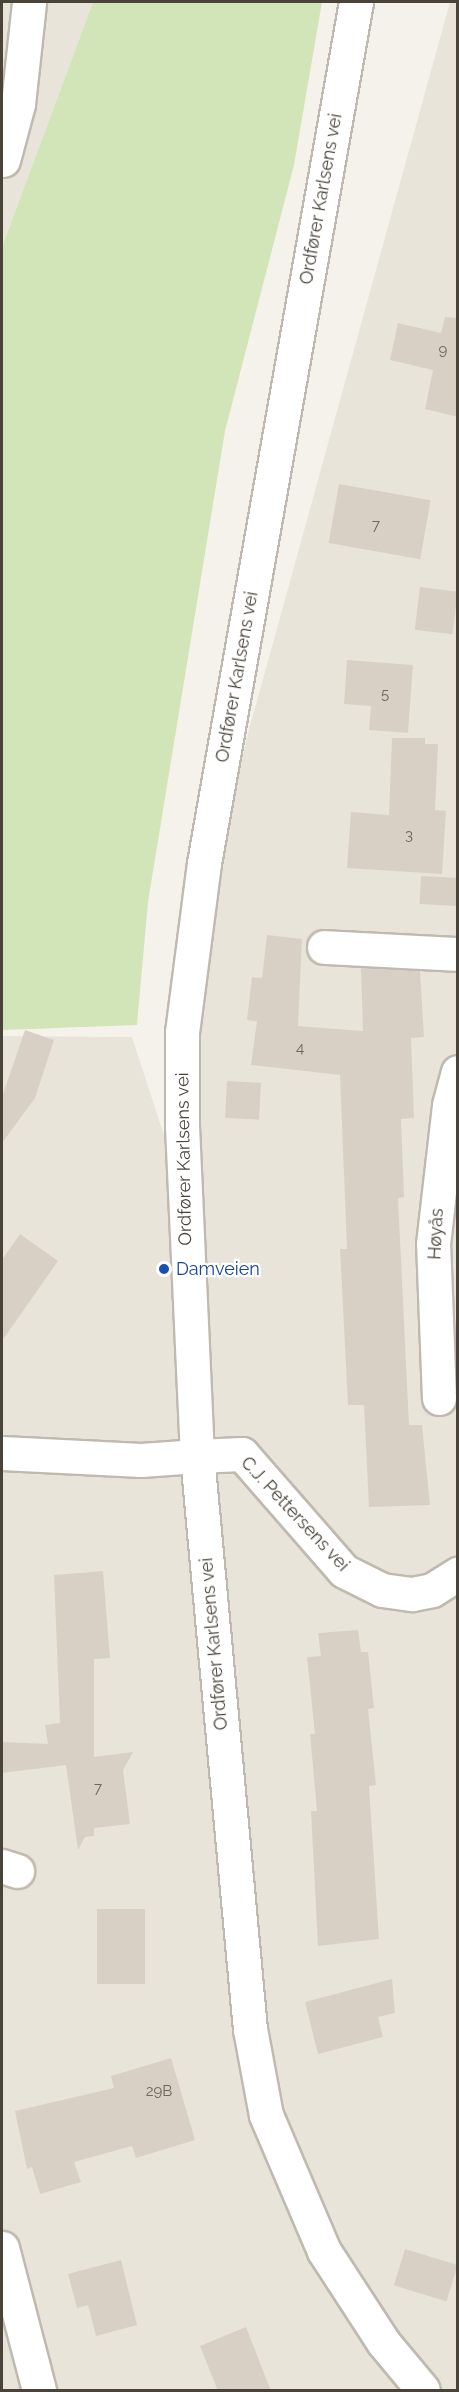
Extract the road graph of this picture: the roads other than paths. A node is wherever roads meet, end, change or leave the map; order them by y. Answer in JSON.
{"nodes":[{"id":1,"x":29,"y":2,"type":"edge"},
{"id":2,"x":356,"y":2,"type":"edge"},
{"id":3,"x":3,"y":160,"type":"edge"},
{"id":4,"x":324,"y":947,"type":"dead end"},
{"id":5,"x":458,"y":954,"type":"edge"},
{"id":6,"x":458,"y":1072,"type":"edge"},
{"id":7,"x":439,"y":1398,"type":"dead end"},
{"id":8,"x":2,"y":1453,"type":"edge"},
{"id":9,"x":196,"y":1456,"type":"junction"},
{"id":10,"x":458,"y":1574,"type":"edge"},
{"id":11,"x":2,"y":2248,"type":"edge"},
{"id":12,"x":39,"y":2391,"type":"edge"},
{"id":13,"x":423,"y":2391,"type":"edge"}],
"edges":[{"from":1,"to":3,"type":"street"},
{"from":2,"to":9,"type":"street","name":"Ordfører Karlsens vei"},
{"from":4,"to":5,"type":"street"},
{"from":6,"to":7,"type":"street","name":"Høyås"},
{"from":8,"to":9,"type":"street"},
{"from":9,"to":10,"type":"street","name":"C.J. Pettersens vei"},
{"from":9,"to":13,"type":"street","name":"Ordfører Karlsens vei"},
{"from":11,"to":12,"type":"street"}]}
